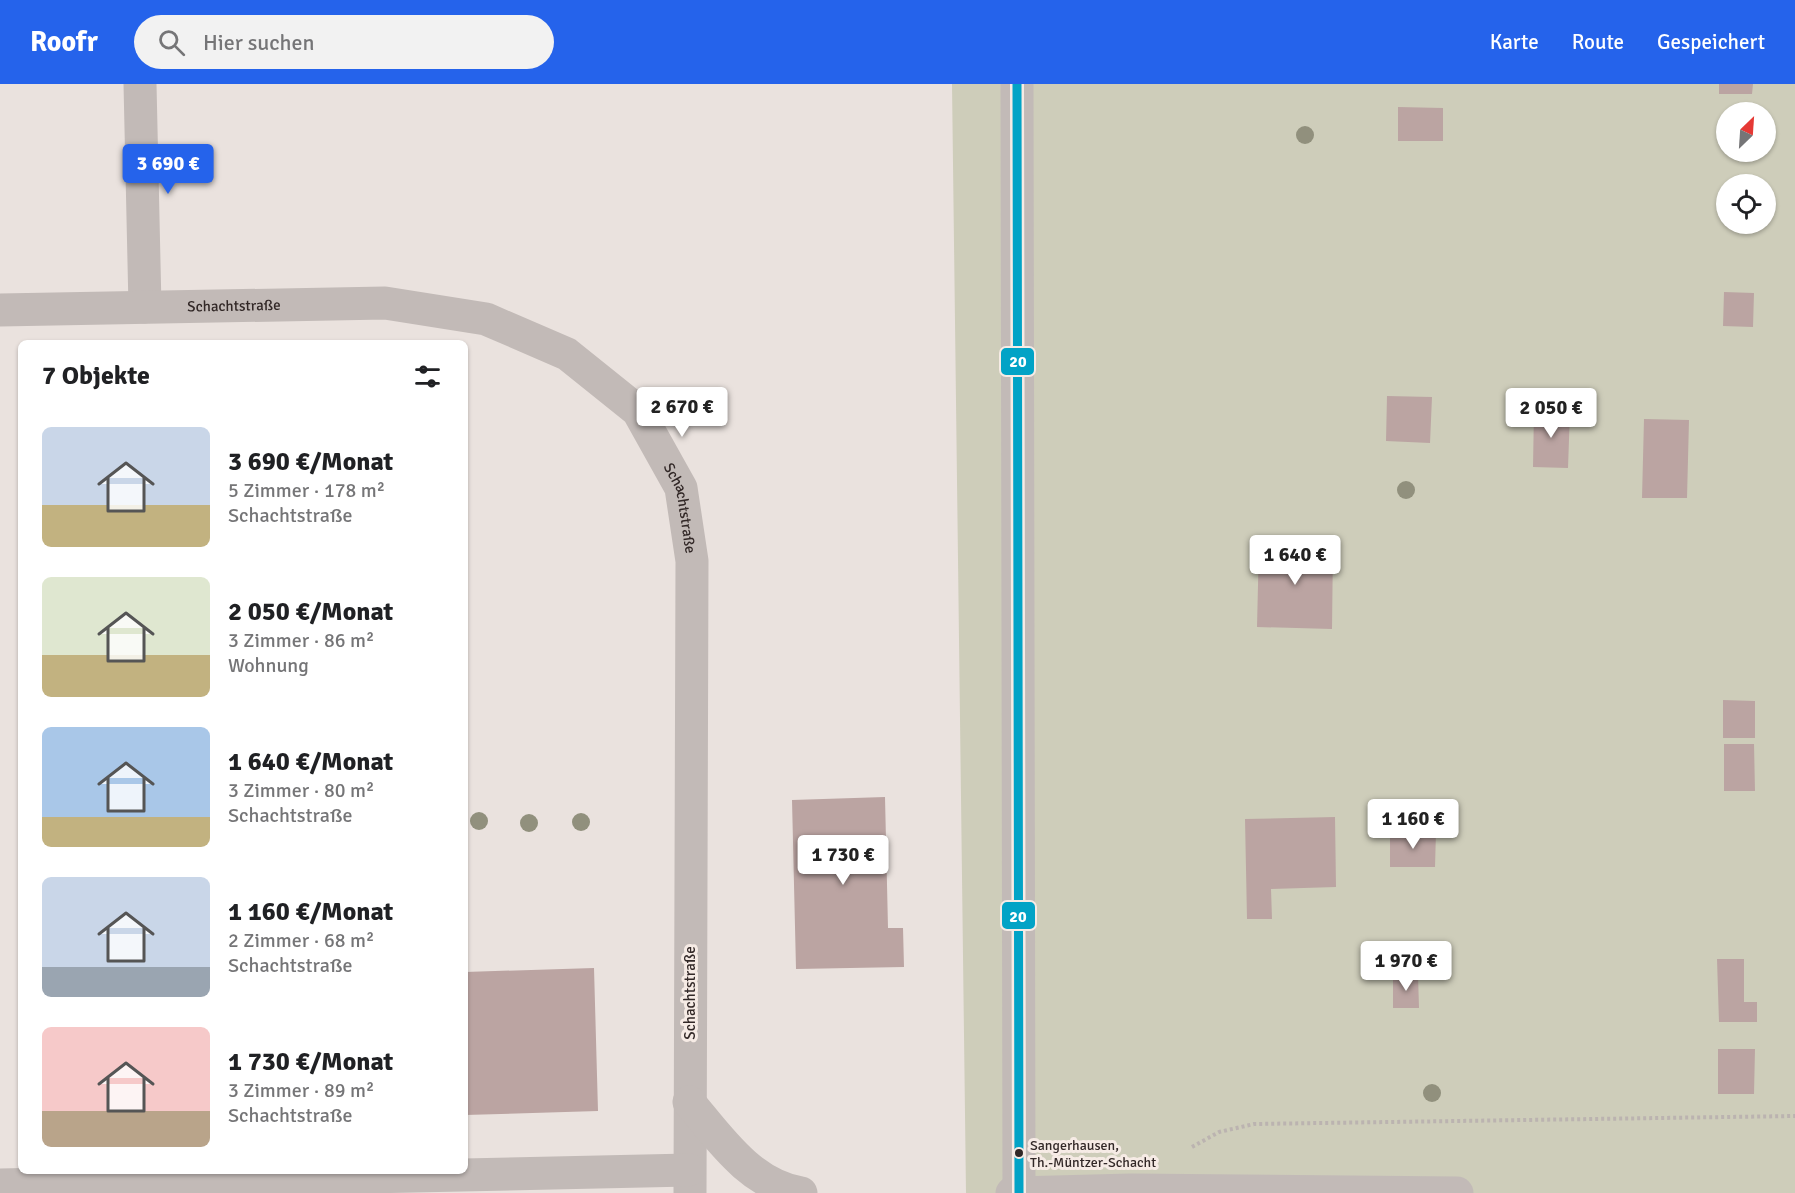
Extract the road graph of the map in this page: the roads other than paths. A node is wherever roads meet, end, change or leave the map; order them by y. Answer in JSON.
{"nodes":[{"id":1,"x":140,"y":84,"type":"edge"},
{"id":2,"x":1017,"y":84,"type":"edge"},
{"id":3,"x":146,"y":307,"type":"junction"},
{"id":4,"x":0,"y":310,"type":"edge"},
{"id":5,"x":689,"y":1102,"type":"junction"},
{"id":6,"x":689,"y":1182,"type":"edge"},
{"id":7,"x":0,"y":1185,"type":"edge"},
{"id":8,"x":801,"y":1193,"type":"edge"},
{"id":9,"x":1012,"y":1193,"type":"edge"},
{"id":10,"x":1018,"y":1193,"type":"edge"},
{"id":11,"x":1457,"y":1193,"type":"edge"}],
"edges":[{"from":1,"to":3,"type":"street"},
{"from":2,"to":10,"type":"street"},
{"from":3,"to":4,"type":"street","name":"Schachtstraße"},
{"from":3,"to":5,"type":"street","name":"Schachtstraße"},
{"from":5,"to":6,"type":"street","name":"Schachtstraße"},
{"from":5,"to":8,"type":"street"},
{"from":6,"to":7,"type":"street","name":"Schachtstraße"},
{"from":9,"to":10,"type":"street"},
{"from":10,"to":11,"type":"street"}]}
